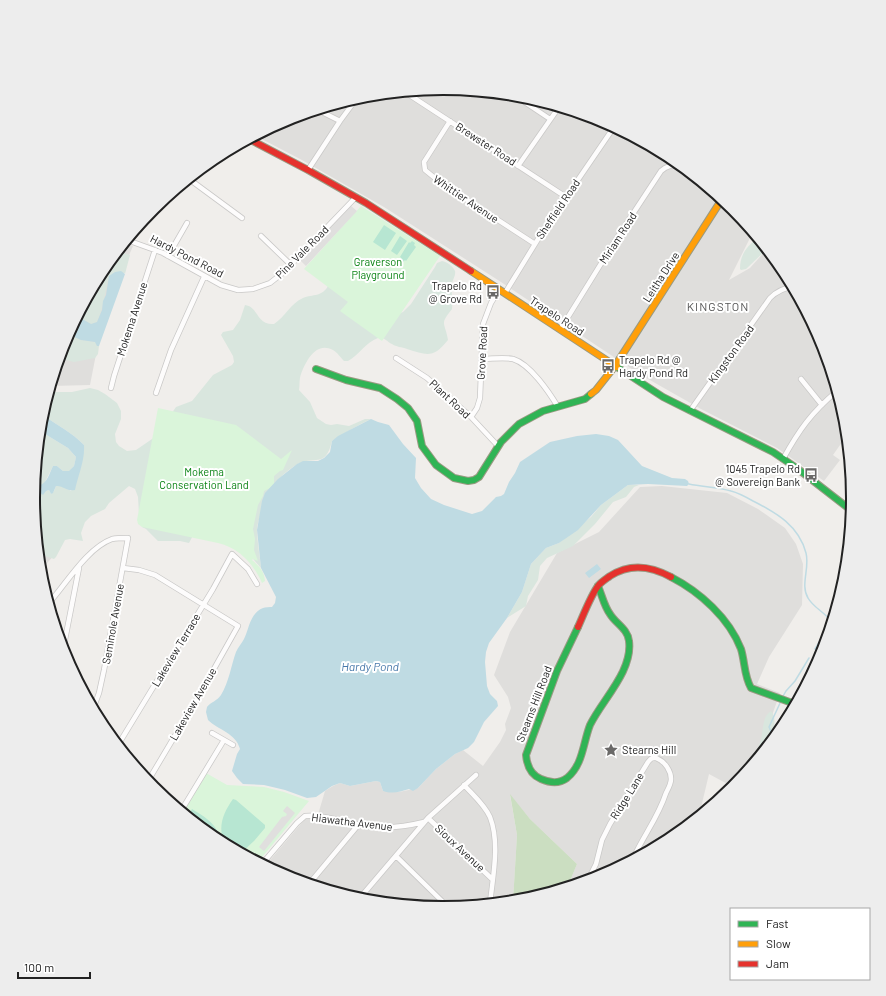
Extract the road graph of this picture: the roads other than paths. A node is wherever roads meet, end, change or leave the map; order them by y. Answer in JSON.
{"nodes":[{"id":1,"x":412,"y":96,"type":"edge"},
{"id":2,"x":528,"y":104,"type":"edge"},
{"id":3,"x":351,"y":106,"type":"edge"},
{"id":4,"x":556,"y":111,"type":"edge"},
{"id":5,"x":324,"y":113,"type":"edge"},
{"id":6,"x":550,"y":119,"type":"junction"},
{"id":7,"x":340,"y":121,"type":"junction"},
{"id":8,"x":450,"y":121,"type":"junction"},
{"id":9,"x":610,"y":132,"type":"edge"},
{"id":10,"x":255,"y":142,"type":"edge"},
{"id":11,"x":518,"y":166,"type":"junction"},
{"id":12,"x":671,"y":166,"type":"edge"},
{"id":13,"x":308,"y":170,"type":"junction"},
{"id":14,"x":193,"y":182,"type":"edge"},
{"id":15,"x":356,"y":197,"type":"junction"},
{"id":16,"x":566,"y":197,"type":"junction"},
{"id":17,"x":719,"y":204,"type":"edge"},
{"id":18,"x":242,"y":218,"type":"dead end"},
{"id":19,"x":187,"y":223,"type":"dead end"},
{"id":20,"x":261,"y":236,"type":"dead end"},
{"id":21,"x":132,"y":242,"type":"edge"},
{"id":22,"x":535,"y":244,"type":"junction"},
{"id":23,"x":155,"y":250,"type":"junction"},
{"id":24,"x":168,"y":256,"type":"junction"},
{"id":25,"x":291,"y":265,"type":"junction"},
{"id":26,"x":204,"y":277,"type":"junction"},
{"id":27,"x":787,"y":287,"type":"edge"},
{"id":28,"x":238,"y":290,"type":"joint"},
{"id":29,"x":499,"y":290,"type":"junction"},
{"id":30,"x":505,"y":294,"type":"junction"},
{"id":31,"x":560,"y":330,"type":"junction"},
{"id":32,"x":396,"y":358,"type":"dead end"},
{"id":33,"x":481,"y":359,"type":"junction"},
{"id":34,"x":615,"y":366,"type":"junction"},
{"id":35,"x":316,"y":369,"type":"dead end"},
{"id":36,"x":800,"y":378,"type":"dead end"},
{"id":37,"x":111,"y":388,"type":"dead end"},
{"id":38,"x":156,"y":393,"type":"dead end"},
{"id":39,"x":832,"y":395,"type":"edge"},
{"id":40,"x":822,"y":405,"type":"junction"},
{"id":41,"x":558,"y":407,"type":"junction"},
{"id":42,"x":690,"y":411,"type":"junction"},
{"id":43,"x":471,"y":418,"type":"junction"},
{"id":44,"x":498,"y":446,"type":"junction"},
{"id":45,"x":783,"y":459,"type":"junction"},
{"id":46,"x":846,"y":507,"type":"edge"},
{"id":47,"x":79,"y":567,"type":"junction"},
{"id":48,"x":123,"y":568,"type":"junction"},
{"id":49,"x":257,"y":584,"type":"dead end"},
{"id":50,"x":598,"y":586,"type":"junction"},
{"id":51,"x":53,"y":598,"type":"edge"},
{"id":52,"x":203,"y":605,"type":"junction"},
{"id":53,"x":65,"y":638,"type":"edge"},
{"id":54,"x":96,"y":702,"type":"edge"},
{"id":55,"x":790,"y":703,"type":"edge"},
{"id":56,"x":212,"y":733,"type":"dead end"},
{"id":57,"x":121,"y":740,"type":"edge"},
{"id":58,"x":224,"y":740,"type":"junction"},
{"id":59,"x":233,"y":745,"type":"dead end"},
{"id":60,"x":476,"y":775,"type":"dead end"},
{"id":61,"x":151,"y":776,"type":"edge"},
{"id":62,"x":464,"y":785,"type":"junction"},
{"id":63,"x":184,"y":806,"type":"edge"},
{"id":64,"x":428,"y":818,"type":"junction"},
{"id":65,"x":424,"y":822,"type":"junction"},
{"id":66,"x":359,"y":824,"type":"junction"},
{"id":67,"x":638,"y":850,"type":"edge"},
{"id":68,"x":396,"y":856,"type":"junction"},
{"id":69,"x":266,"y":859,"type":"edge"},
{"id":70,"x":592,"y":872,"type":"edge"},
{"id":71,"x":492,"y":879,"type":"junction"},
{"id":72,"x":313,"y":880,"type":"edge"},
{"id":73,"x":364,"y":893,"type":"edge"},
{"id":74,"x":490,"y":898,"type":"edge"},
{"id":75,"x":441,"y":901,"type":"edge"}],
"edges":[{"from":1,"to":8,"type":"street","name":"Brewster Road"},
{"from":2,"to":6,"type":"street"},
{"from":3,"to":7,"type":"street"},
{"from":4,"to":6,"type":"street"},
{"from":5,"to":7,"type":"street"},
{"from":6,"to":11,"type":"street"},
{"from":7,"to":13,"type":"street"},
{"from":8,"to":11,"type":"street","name":"Brewster Road"},
{"from":8,"to":22,"type":"street","name":"Whittier Avenue"},
{"from":9,"to":16,"type":"street","name":"Sheffield Road"},
{"from":10,"to":13,"type":"street","name":"Trapelo Road"},
{"from":11,"to":16,"type":"street","name":"Brewster Road"},
{"from":12,"to":31,"type":"street","name":"Miriam Road"},
{"from":13,"to":15,"type":"street","name":"Trapelo Road"},
{"from":14,"to":18,"type":"street"},
{"from":15,"to":25,"type":"street","name":"Pine Vale Road"},
{"from":15,"to":29,"type":"street","name":"Trapelo Road"},
{"from":16,"to":22,"type":"street","name":"Sheffield Road"},
{"from":17,"to":34,"type":"street","name":"Leitha Drive"},
{"from":19,"to":24,"type":"street"},
{"from":20,"to":25,"type":"street"},
{"from":21,"to":23,"type":"street","name":"Hardy Pond Road"},
{"from":22,"to":30,"type":"street","name":"Sheffield Road"},
{"from":23,"to":24,"type":"street","name":"Hardy Pond Road"},
{"from":23,"to":37,"type":"street","name":"Mokema Avenue"},
{"from":24,"to":26,"type":"street","name":"Hardy Pond Road"},
{"from":25,"to":28,"type":"street","name":"Pine Vale Road"},
{"from":26,"to":28,"type":"street","name":"Hardy Pond Road"},
{"from":26,"to":38,"type":"street"},
{"from":27,"to":42,"type":"street","name":"Kingston Road"},
{"from":29,"to":30,"type":"street","name":"Trapelo Road"},
{"from":29,"to":33,"type":"street","name":"Grove Road"},
{"from":30,"to":31,"type":"street","name":"Trapelo Road"},
{"from":31,"to":34,"type":"street","name":"Trapelo Road"},
{"from":32,"to":43,"type":"street","name":"Plant Road"},
{"from":33,"to":41,"type":"street"},
{"from":33,"to":43,"type":"street","name":"Grove Road"},
{"from":34,"to":41,"type":"street"},
{"from":34,"to":42,"type":"street","name":"Trapelo Road"},
{"from":35,"to":44,"type":"street"},
{"from":36,"to":40,"type":"street"},
{"from":39,"to":40,"type":"street"},
{"from":40,"to":45,"type":"street"},
{"from":41,"to":44,"type":"street"},
{"from":42,"to":45,"type":"street","name":"Trapelo Road"},
{"from":43,"to":44,"type":"street","name":"Plant Road"},
{"from":45,"to":46,"type":"street","name":"Trapelo Road"},
{"from":47,"to":48,"type":"street","name":"Seminole Avenue"},
{"from":47,"to":51,"type":"street"},
{"from":47,"to":53,"type":"street"},
{"from":48,"to":52,"type":"street"},
{"from":48,"to":54,"type":"street","name":"Seminole Avenue"},
{"from":49,"to":52,"type":"street","name":"Lakeview Terrace"},
{"from":50,"to":50,"type":"street","name":"Stearns Hill Road"},
{"from":50,"to":55,"type":"street","name":"Stearns Hill Road"},
{"from":52,"to":57,"type":"street","name":"Lakeview Terrace"},
{"from":52,"to":61,"type":"street","name":"Lakeview Avenue"},
{"from":56,"to":58,"type":"street"},
{"from":58,"to":59,"type":"street"},
{"from":58,"to":63,"type":"street"},
{"from":60,"to":62,"type":"street"},
{"from":62,"to":64,"type":"street"},
{"from":62,"to":71,"type":"street"},
{"from":64,"to":65,"type":"street"},
{"from":64,"to":71,"type":"street","name":"Sioux Avenue"},
{"from":65,"to":66,"type":"street","name":"Hiawatha Avenue"},
{"from":65,"to":68,"type":"street"},
{"from":66,"to":69,"type":"street","name":"Hiawatha Avenue"},
{"from":66,"to":72,"type":"street"},
{"from":67,"to":70,"type":"street","name":"Ridge Lane"},
{"from":68,"to":73,"type":"street"},
{"from":68,"to":75,"type":"street"},
{"from":71,"to":74,"type":"street"}]}
